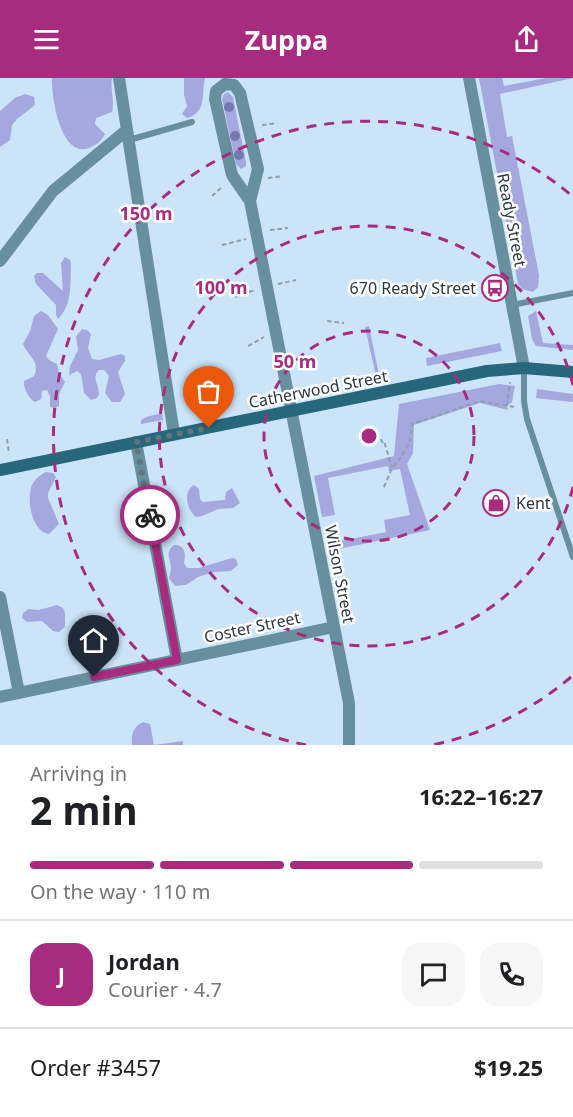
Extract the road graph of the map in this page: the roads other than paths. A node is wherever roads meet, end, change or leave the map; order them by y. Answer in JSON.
{"nodes":[{"id":1,"x":119,"y":78,"type":"edge"},
{"id":2,"x":469,"y":78,"type":"edge"},
{"id":3,"x":192,"y":122,"type":"dead end"},
{"id":4,"x":128,"y":135,"type":"junction"},
{"id":5,"x":250,"y":201,"type":"junction"},
{"id":6,"x":0,"y":261,"type":"edge"},
{"id":7,"x":573,"y":293,"type":"edge"},
{"id":8,"x":512,"y":305,"type":"junction"},
{"id":9,"x":518,"y":368,"type":"junction"},
{"id":10,"x":573,"y":372,"type":"edge"},
{"id":11,"x":291,"y":411,"type":"junction"},
{"id":12,"x":174,"y":434,"type":"junction"},
{"id":13,"x":136,"y":442,"type":"junction"},
{"id":14,"x":5,"y":469,"type":"edge"},
{"id":15,"x":573,"y":557,"type":"edge"},
{"id":16,"x":0,"y":597,"type":"edge"},
{"id":17,"x":334,"y":627,"type":"junction"},
{"id":18,"x":177,"y":660,"type":"junction"},
{"id":19,"x":19,"y":693,"type":"junction"},
{"id":20,"x":0,"y":697,"type":"edge"},
{"id":21,"x":349,"y":745,"type":"edge"}],
"edges":[{"from":1,"to":4,"type":"street"},
{"from":2,"to":8,"type":"street","name":"Ready Street"},
{"from":3,"to":4,"type":"lane"},
{"from":4,"to":6,"type":"street"},
{"from":4,"to":12,"type":"street"},
{"from":5,"to":5,"type":"street"},
{"from":5,"to":11,"type":"street","name":"Wilson Street"},
{"from":7,"to":8,"type":"lane"},
{"from":8,"to":9,"type":"street","name":"Ready Street"},
{"from":9,"to":10,"type":"main road","name":"Catherwood Street"},
{"from":9,"to":11,"type":"main road","name":"Catherwood Street"},
{"from":9,"to":15,"type":"lane"},
{"from":11,"to":12,"type":"main road","name":"Catherwood Street"},
{"from":11,"to":17,"type":"street","name":"Wilson Street"},
{"from":12,"to":13,"type":"main road","name":"Catherwood Street"},
{"from":13,"to":14,"type":"main road","name":"Catherwood Street"},
{"from":13,"to":18,"type":"street"},
{"from":16,"to":19,"type":"street"},
{"from":17,"to":18,"type":"street","name":"Coster Street"},
{"from":17,"to":21,"type":"street","name":"Wilson Street"},
{"from":18,"to":19,"type":"street","name":"Coster Street"},
{"from":19,"to":20,"type":"street","name":"Coster Street"}]}
